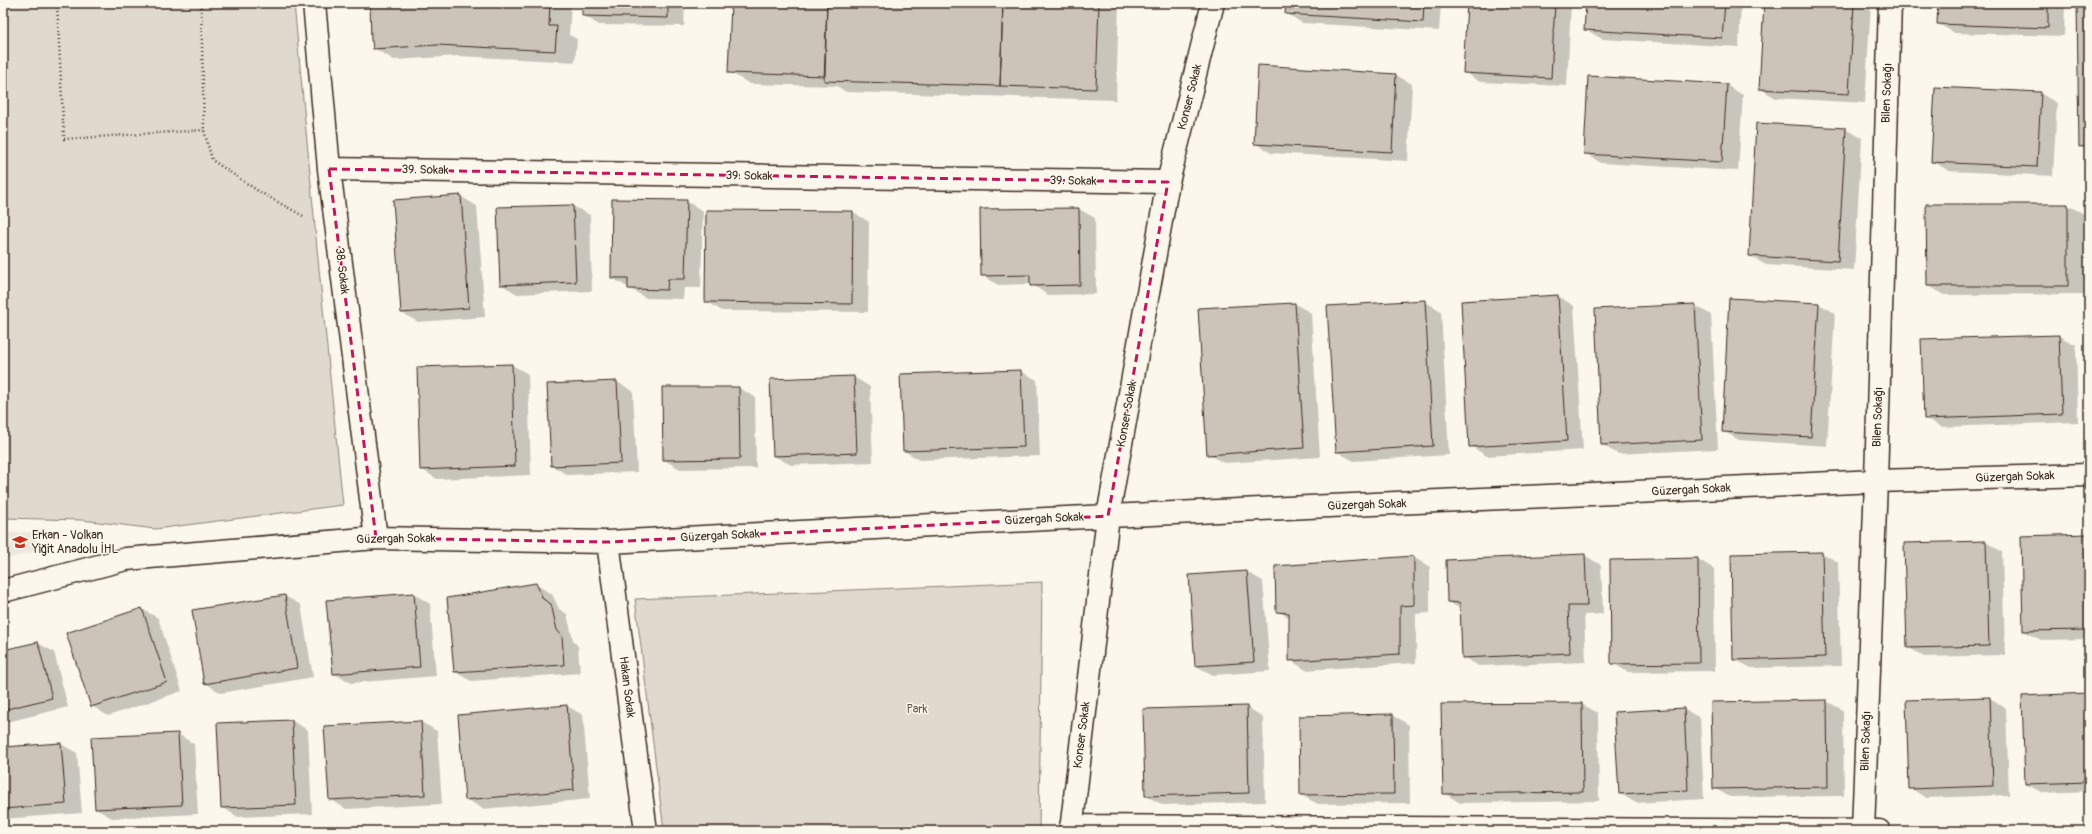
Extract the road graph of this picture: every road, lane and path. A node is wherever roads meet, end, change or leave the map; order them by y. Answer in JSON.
{"nodes":[{"id":1,"x":57,"y":3,"type":"edge"},
{"id":2,"x":201,"y":3,"type":"edge"},
{"id":3,"x":314,"y":3,"type":"edge"},
{"id":4,"x":1213,"y":3,"type":"edge"},
{"id":5,"x":1890,"y":3,"type":"edge"},
{"id":6,"x":204,"y":130,"type":"junction"},
{"id":7,"x":329,"y":169,"type":"junction"},
{"id":8,"x":1168,"y":182,"type":"junction"},
{"id":9,"x":337,"y":234,"type":"junction"},
{"id":10,"x":2089,"y":475,"type":"edge"},
{"id":11,"x":1876,"y":481,"type":"junction"},
{"id":12,"x":1108,"y":516,"type":"junction"},
{"id":13,"x":376,"y":538,"type":"junction"},
{"id":14,"x":608,"y":542,"type":"junction"},
{"id":15,"x":3,"y":591,"type":"edge"},
{"id":16,"x":1071,"y":828,"type":"edge"},
{"id":17,"x":638,"y":831,"type":"edge"},
{"id":18,"x":646,"y":831,"type":"edge"},
{"id":19,"x":1863,"y":831,"type":"edge"},
{"id":20,"x":1879,"y":831,"type":"edge"}],
"edges":[{"from":1,"to":6,"type":"path"},
{"from":2,"to":6,"type":"path"},
{"from":3,"to":7,"type":"street","name":"38. Sokak"},
{"from":4,"to":8,"type":"street","name":"Konser Sokak"},
{"from":5,"to":11,"type":"street","name":"Bilen Sokağı"},
{"from":6,"to":9,"type":"path"},
{"from":7,"to":8,"type":"street","name":"39. Sokak"},
{"from":7,"to":9,"type":"street","name":"38. Sokak"},
{"from":8,"to":12,"type":"street","name":"Konser Sokak"},
{"from":9,"to":13,"type":"street","name":"38. Sokak"},
{"from":10,"to":11,"type":"street","name":"Güzergah Sokak"},
{"from":11,"to":12,"type":"street","name":"Güzergah Sokak"},
{"from":11,"to":19,"type":"street","name":"Bilen Sokağı"},
{"from":12,"to":14,"type":"street","name":"Güzergah Sokak"},
{"from":12,"to":16,"type":"street","name":"Konser Sokak"},
{"from":13,"to":14,"type":"street","name":"Güzergah Sokak"},
{"from":13,"to":15,"type":"street","name":"Güzergah Sokak"},
{"from":14,"to":18,"type":"street","name":"Hakan Sokak"},
{"from":16,"to":19,"type":"street"},
{"from":17,"to":18,"type":"street"},
{"from":19,"to":20,"type":"street"}]}
